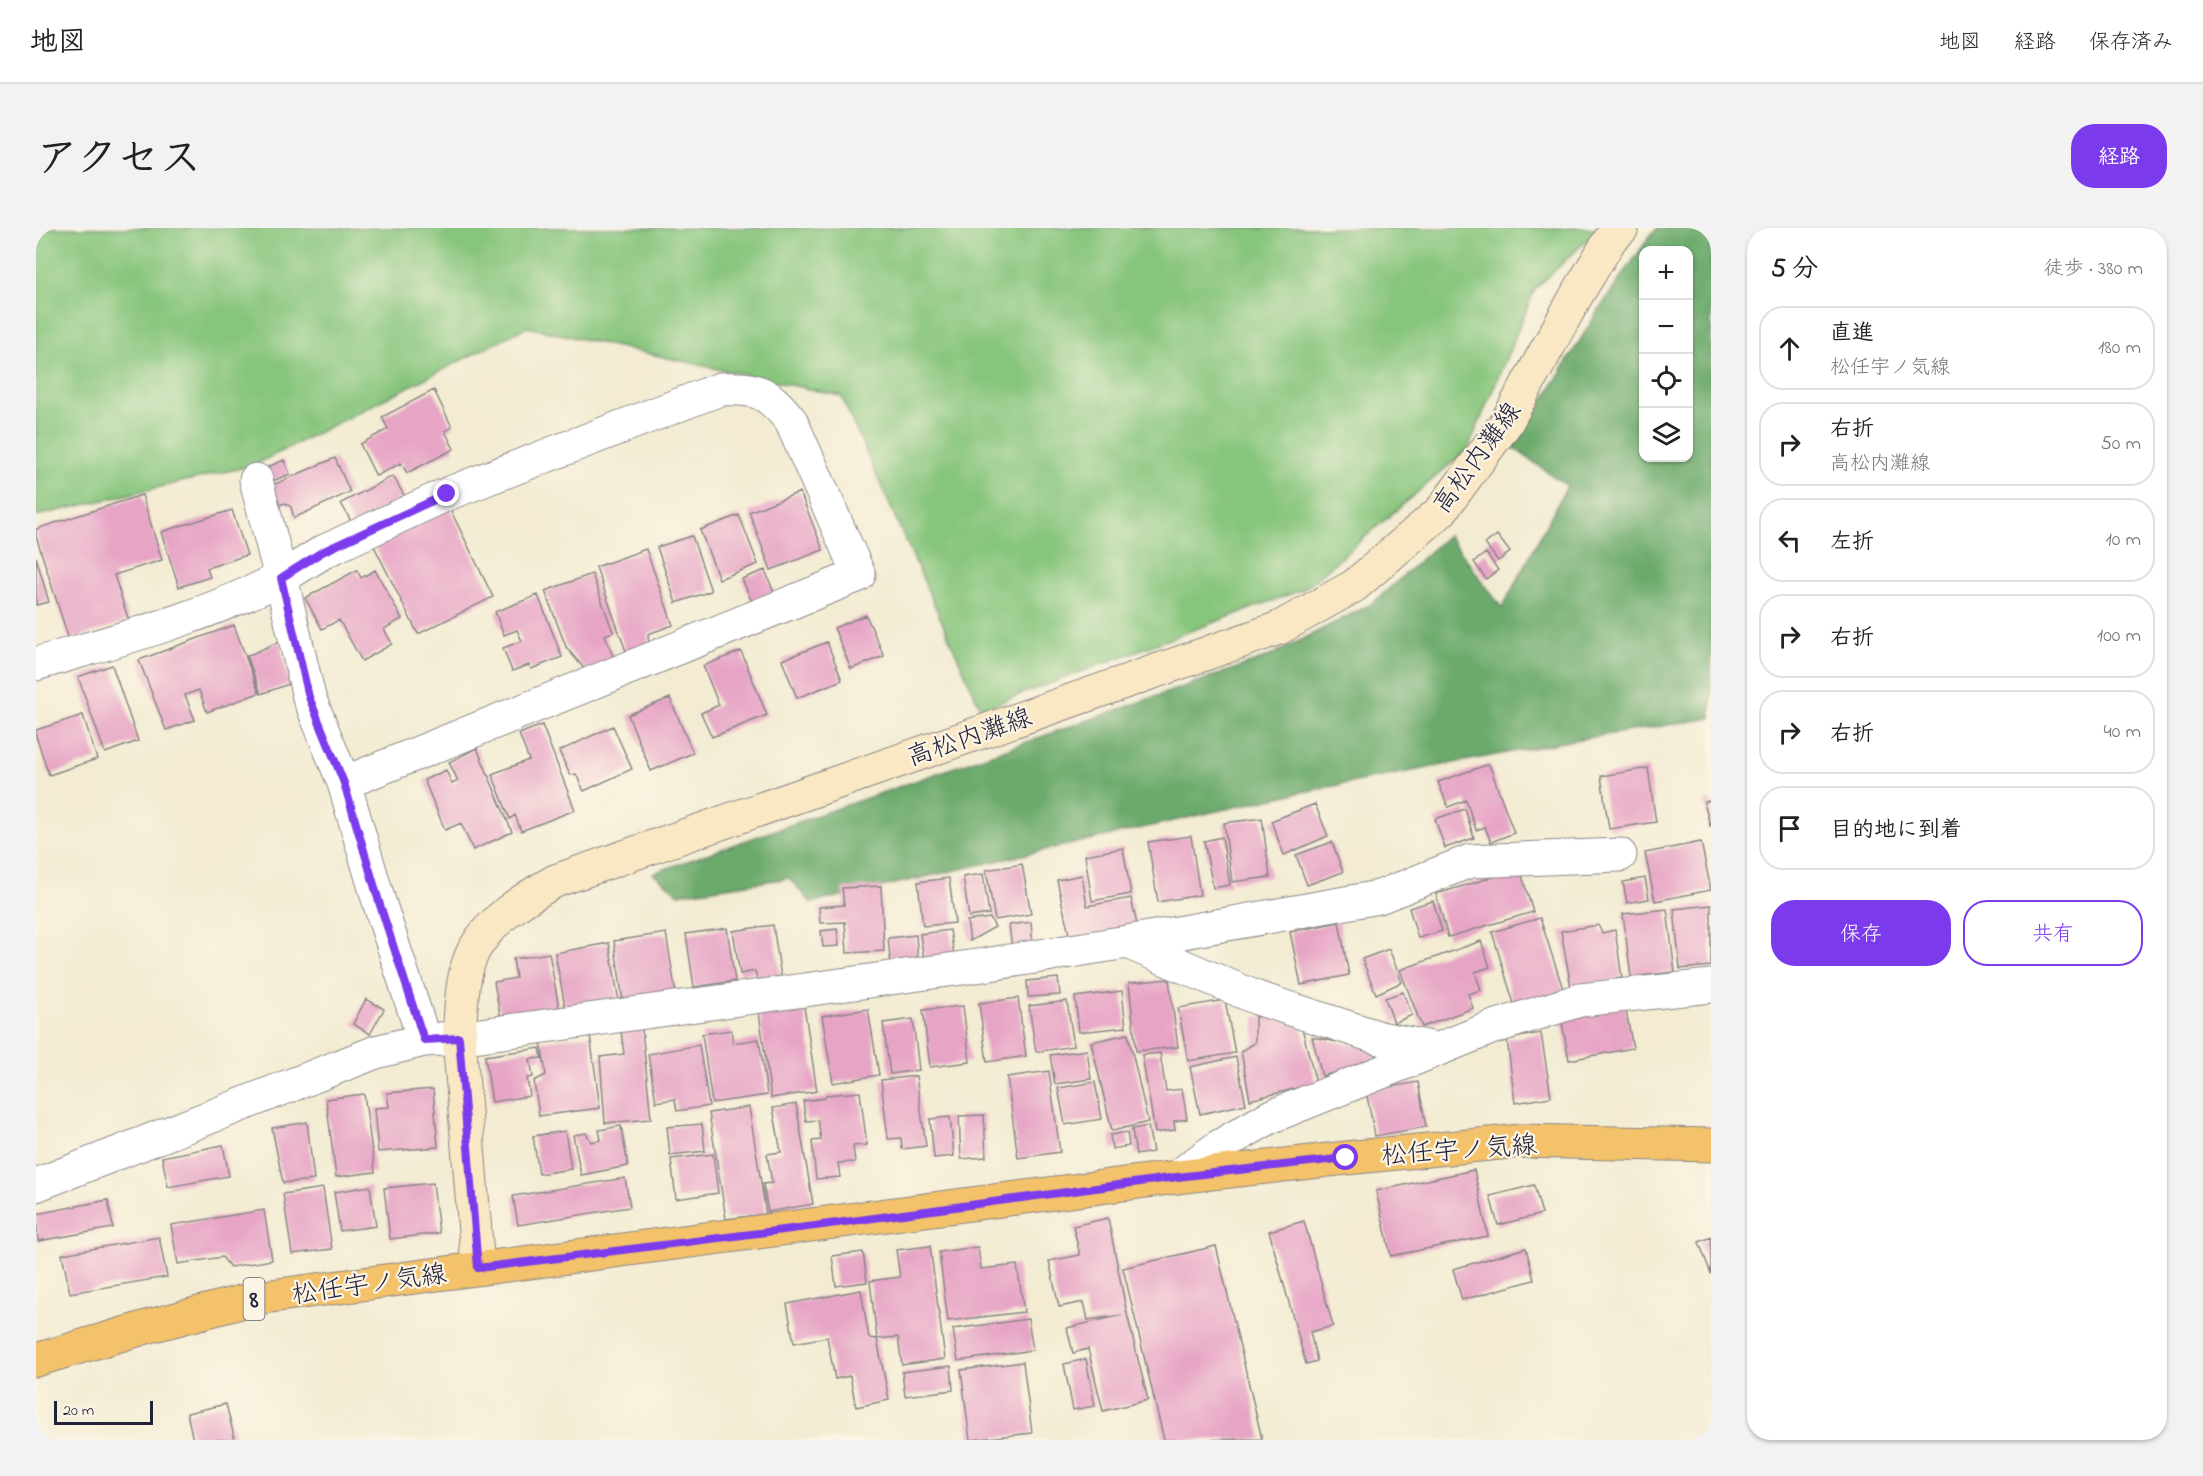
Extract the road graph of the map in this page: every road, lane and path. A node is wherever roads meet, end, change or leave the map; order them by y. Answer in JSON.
{"nodes":[{"id":1,"x":1622,"y":228,"type":"edge"},
{"id":2,"x":256,"y":480,"type":"dead end"},
{"id":3,"x":281,"y":578,"type":"junction"},
{"id":4,"x":36,"y":664,"type":"edge"},
{"id":5,"x":344,"y":783,"type":"junction"},
{"id":6,"x":1620,"y":855,"type":"dead end"},
{"id":7,"x":1127,"y":942,"type":"junction"},
{"id":8,"x":1711,"y":986,"type":"edge"},
{"id":9,"x":459,"y":1038,"type":"junction"},
{"id":10,"x":424,"y":1040,"type":"junction"},
{"id":11,"x":1436,"y":1049,"type":"junction"},
{"id":12,"x":1711,"y":1145,"type":"edge"},
{"id":13,"x":1177,"y":1177,"type":"junction"},
{"id":14,"x":36,"y":1185,"type":"edge"},
{"id":15,"x":478,"y":1268,"type":"junction"},
{"id":16,"x":36,"y":1360,"type":"edge"}],
"edges":[{"from":1,"to":9,"type":"main road","name":"高松内灘線"},
{"from":2,"to":3,"type":"street"},
{"from":3,"to":4,"type":"street"},
{"from":3,"to":5,"type":"street"},
{"from":3,"to":5,"type":"street"},
{"from":5,"to":10,"type":"street"},
{"from":6,"to":7,"type":"street"},
{"from":7,"to":9,"type":"street"},
{"from":7,"to":11,"type":"street"},
{"from":8,"to":11,"type":"street"},
{"from":9,"to":10,"type":"street"},
{"from":9,"to":15,"type":"main road","name":"高松内灘線"},
{"from":10,"to":14,"type":"street"},
{"from":11,"to":13,"type":"street"},
{"from":12,"to":13,"type":"main road","name":"松任宇ノ気線","number":"8"},
{"from":13,"to":15,"type":"main road","name":"松任宇ノ気線","number":"8"},
{"from":15,"to":16,"type":"main road","name":"松任宇ノ気線","number":"8"}]}
